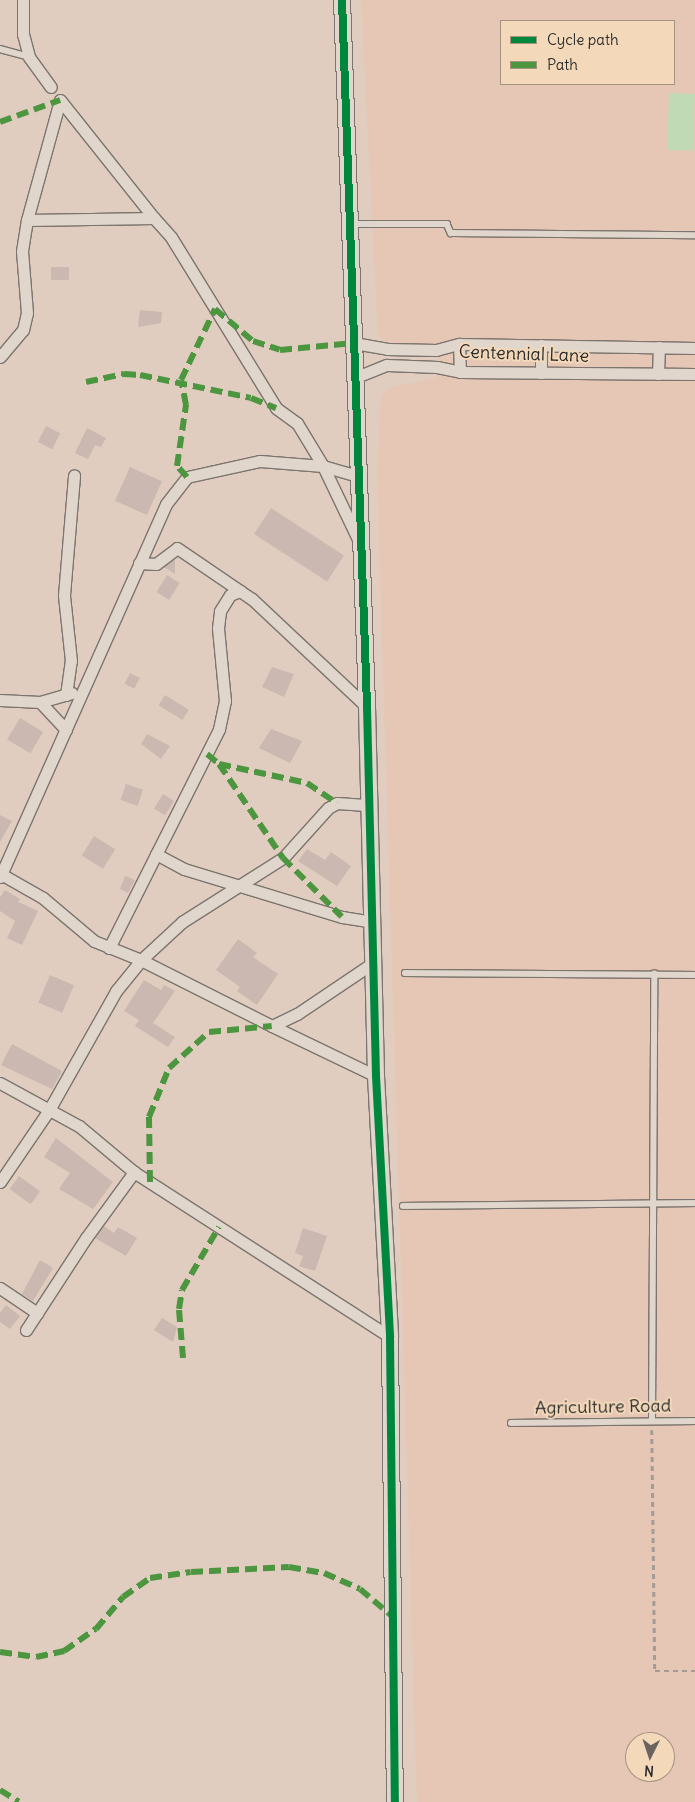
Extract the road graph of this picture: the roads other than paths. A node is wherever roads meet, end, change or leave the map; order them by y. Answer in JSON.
{"nodes":[{"id":1,"x":23,"y":0,"type":"edge"},
{"id":2,"x":342,"y":0,"type":"edge"},
{"id":3,"x":0,"y":49,"type":"edge"},
{"id":4,"x":28,"y":57,"type":"junction"},
{"id":5,"x":51,"y":87,"type":"joint"},
{"id":6,"x":60,"y":100,"type":"junction"},
{"id":7,"x":154,"y":218,"type":"junction"},
{"id":8,"x":27,"y":220,"type":"junction"},
{"id":9,"x":349,"y":224,"type":"junction"},
{"id":10,"x":695,"y":235,"type":"edge"},
{"id":11,"x":354,"y":343,"type":"junction"},
{"id":12,"x":459,"y":344,"type":"junction"},
{"id":13,"x":541,"y":345,"type":"junction"},
{"id":14,"x":659,"y":347,"type":"junction"},
{"id":15,"x":695,"y":348,"type":"edge"},
{"id":16,"x":387,"y":349,"type":"junction"},
{"id":17,"x":416,"y":349,"type":"junction"},
{"id":18,"x":0,"y":356,"type":"edge"},
{"id":19,"x":387,"y":365,"type":"junction"},
{"id":20,"x":416,"y":366,"type":"junction"},
{"id":21,"x":460,"y":372,"type":"junction"},
{"id":22,"x":541,"y":373,"type":"junction"},
{"id":23,"x":658,"y":374,"type":"junction"},
{"id":24,"x":695,"y":374,"type":"edge"},
{"id":25,"x":354,"y":378,"type":"junction"},
{"id":26,"x":323,"y":466,"type":"junction"},
{"id":27,"x":74,"y":475,"type":"dead end"},
{"id":28,"x":358,"y":476,"type":"junction"},
{"id":29,"x":360,"y":541,"type":"junction"},
{"id":30,"x":140,"y":563,"type":"junction"},
{"id":31,"x":240,"y":591,"type":"junction"},
{"id":32,"x":84,"y":689,"type":"junction"},
{"id":33,"x":66,"y":695,"type":"junction"},
{"id":34,"x":0,"y":700,"type":"edge"},
{"id":35,"x":40,"y":702,"type":"junction"},
{"id":36,"x":367,"y":707,"type":"junction"},
{"id":37,"x":66,"y":730,"type":"junction"},
{"id":38,"x":370,"y":805,"type":"junction"},
{"id":39,"x":156,"y":854,"type":"junction"},
{"id":40,"x":1,"y":876,"type":"edge"},
{"id":41,"x":241,"y":886,"type":"junction"},
{"id":42,"x":373,"y":922,"type":"junction"},
{"id":43,"x":109,"y":948,"type":"junction"},
{"id":44,"x":141,"y":960,"type":"junction"},
{"id":45,"x":373,"y":963,"type":"junction"},
{"id":46,"x":405,"y":973,"type":"dead end"},
{"id":47,"x":654,"y":974,"type":"junction"},
{"id":48,"x":695,"y":975,"type":"edge"},
{"id":49,"x":272,"y":1026,"type":"junction"},
{"id":50,"x":376,"y":1076,"type":"junction"},
{"id":51,"x":0,"y":1083,"type":"edge"},
{"id":52,"x":49,"y":1110,"type":"junction"},
{"id":53,"x":134,"y":1172,"type":"junction"},
{"id":54,"x":0,"y":1182,"type":"edge"},
{"id":55,"x":653,"y":1204,"type":"junction"},
{"id":56,"x":695,"y":1204,"type":"edge"},
{"id":57,"x":403,"y":1206,"type":"dead end"},
{"id":58,"x":0,"y":1288,"type":"edge"},
{"id":59,"x":37,"y":1313,"type":"junction"},
{"id":60,"x":26,"y":1330,"type":"dead end"},
{"id":61,"x":390,"y":1337,"type":"junction"},
{"id":62,"x":652,"y":1421,"type":"junction"},
{"id":63,"x":695,"y":1421,"type":"edge"},
{"id":64,"x":511,"y":1424,"type":"dead end"},
{"id":65,"x":395,"y":1802,"type":"edge"}],
"edges":[{"from":1,"to":4,"type":"street"},
{"from":2,"to":9,"type":"street"},
{"from":3,"to":4,"type":"lane"},
{"from":4,"to":5,"type":"street"},
{"from":5,"to":6,"type":"lane"},
{"from":6,"to":7,"type":"street"},
{"from":6,"to":8,"type":"street"},
{"from":7,"to":8,"type":"street"},
{"from":7,"to":26,"type":"street"},
{"from":8,"to":18,"type":"street"},
{"from":9,"to":10,"type":"lane"},
{"from":9,"to":11,"type":"street"},
{"from":11,"to":16,"type":"street","name":"Centennial Lane"},
{"from":11,"to":25,"type":"street"},
{"from":12,"to":13,"type":"street","name":"Centennial Lane"},
{"from":12,"to":17,"type":"street","name":"Centennial Lane"},
{"from":12,"to":21,"type":"street"},
{"from":13,"to":14,"type":"street","name":"Centennial Lane"},
{"from":13,"to":22,"type":"street"},
{"from":14,"to":15,"type":"street","name":"Centennial Lane"},
{"from":14,"to":23,"type":"street"},
{"from":16,"to":17,"type":"street","name":"Centennial Lane"},
{"from":16,"to":19,"type":"street"},
{"from":17,"to":20,"type":"street"},
{"from":19,"to":20,"type":"street","name":"Centennial Lane"},
{"from":19,"to":25,"type":"street","name":"Centennial Lane"},
{"from":20,"to":21,"type":"street","name":"Centennial Lane"},
{"from":21,"to":22,"type":"street","name":"Centennial Lane"},
{"from":22,"to":23,"type":"street","name":"Centennial Lane"},
{"from":23,"to":24,"type":"street","name":"Centennial Lane"},
{"from":25,"to":28,"type":"street"},
{"from":26,"to":28,"type":"street"},
{"from":26,"to":29,"type":"street"},
{"from":26,"to":30,"type":"street"},
{"from":27,"to":33,"type":"street"},
{"from":28,"to":29,"type":"street"},
{"from":29,"to":36,"type":"street"},
{"from":30,"to":31,"type":"street"},
{"from":30,"to":32,"type":"street"},
{"from":31,"to":36,"type":"street"},
{"from":31,"to":39,"type":"street"},
{"from":32,"to":33,"type":"street"},
{"from":32,"to":37,"type":"street"},
{"from":33,"to":35,"type":"street"},
{"from":34,"to":35,"type":"street"},
{"from":35,"to":37,"type":"street"},
{"from":36,"to":38,"type":"street"},
{"from":37,"to":40,"type":"street"},
{"from":38,"to":41,"type":"street"},
{"from":38,"to":42,"type":"street"},
{"from":39,"to":41,"type":"street"},
{"from":39,"to":43,"type":"street"},
{"from":40,"to":43,"type":"street"},
{"from":41,"to":42,"type":"street"},
{"from":41,"to":44,"type":"street"},
{"from":42,"to":45,"type":"street"},
{"from":43,"to":44,"type":"street"},
{"from":44,"to":49,"type":"street"},
{"from":44,"to":52,"type":"street"},
{"from":45,"to":49,"type":"street"},
{"from":45,"to":50,"type":"street"},
{"from":46,"to":47,"type":"lane"},
{"from":47,"to":48,"type":"lane"},
{"from":47,"to":55,"type":"lane"},
{"from":49,"to":50,"type":"street"},
{"from":50,"to":61,"type":"street"},
{"from":51,"to":52,"type":"street"},
{"from":52,"to":53,"type":"street"},
{"from":52,"to":54,"type":"street"},
{"from":53,"to":59,"type":"street"},
{"from":53,"to":61,"type":"street"},
{"from":55,"to":56,"type":"lane"},
{"from":55,"to":57,"type":"lane"},
{"from":55,"to":62,"type":"lane"},
{"from":58,"to":59,"type":"street"},
{"from":59,"to":60,"type":"street"},
{"from":61,"to":65,"type":"street"},
{"from":62,"to":63,"type":"lane","name":"Agriculture Road"},
{"from":62,"to":64,"type":"lane","name":"Agriculture Road"}]}
